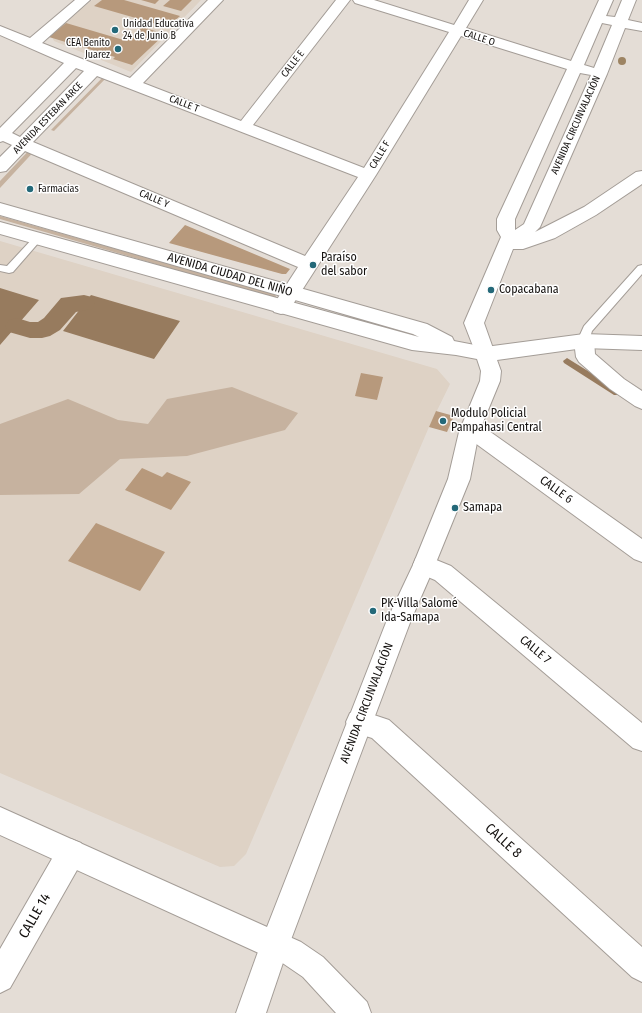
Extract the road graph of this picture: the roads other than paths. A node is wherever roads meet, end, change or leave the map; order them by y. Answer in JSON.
{"nodes":[{"id":1,"x":83,"y":0,"type":"edge"},
{"id":2,"x":216,"y":0,"type":"edge"},
{"id":3,"x":343,"y":0,"type":"edge"},
{"id":4,"x":360,"y":0,"type":"edge"},
{"id":5,"x":476,"y":0,"type":"edge"},
{"id":6,"x":606,"y":0,"type":"edge"},
{"id":7,"x":629,"y":0,"type":"edge"},
{"id":8,"x":597,"y":19,"type":"junction"},
{"id":9,"x":619,"y":23,"type":"junction"},
{"id":10,"x":642,"y":27,"type":"edge"},
{"id":11,"x":0,"y":30,"type":"edge"},
{"id":12,"x":456,"y":30,"type":"junction"},
{"id":13,"x":32,"y":44,"type":"junction"},
{"id":14,"x":74,"y":62,"type":"junction"},
{"id":15,"x":575,"y":68,"type":"junction"},
{"id":16,"x":95,"y":69,"type":"junction"},
{"id":17,"x":599,"y":74,"type":"junction"},
{"id":18,"x":133,"y":84,"type":"junction"},
{"id":19,"x":244,"y":127,"type":"junction"},
{"id":20,"x":1,"y":135,"type":"edge"},
{"id":21,"x":24,"y":144,"type":"junction"},
{"id":22,"x":0,"y":167,"type":"edge"},
{"id":23,"x":368,"y":175,"type":"junction"},
{"id":24,"x":642,"y":176,"type":"edge"},
{"id":25,"x":0,"y":209,"type":"edge"},
{"id":26,"x":0,"y":228,"type":"edge"},
{"id":27,"x":37,"y":239,"type":"junction"},
{"id":28,"x":508,"y":240,"type":"junction"},
{"id":29,"x":308,"y":264,"type":"junction"},
{"id":30,"x":0,"y":268,"type":"edge"},
{"id":31,"x":642,"y":268,"type":"edge"},
{"id":32,"x":285,"y":300,"type":"junction"},
{"id":33,"x":584,"y":341,"type":"junction"},
{"id":34,"x":642,"y":343,"type":"edge"},
{"id":35,"x":485,"y":354,"type":"junction"},
{"id":36,"x":642,"y":401,"type":"edge"},
{"id":37,"x":469,"y":432,"type":"junction"},
{"id":38,"x":642,"y":552,"type":"edge"},
{"id":39,"x":424,"y":565,"type":"junction"},
{"id":40,"x":359,"y":722,"type":"junction"},
{"id":41,"x":642,"y":739,"type":"edge"},
{"id":42,"x":0,"y":821,"type":"edge"},
{"id":43,"x":71,"y":853,"type":"junction"},
{"id":44,"x":274,"y":945,"type":"junction"},
{"id":45,"x":642,"y":967,"type":"edge"},
{"id":46,"x":0,"y":978,"type":"edge"},
{"id":47,"x":251,"y":1013,"type":"edge"},
{"id":48,"x":356,"y":1013,"type":"edge"}],
"edges":[{"from":1,"to":13,"type":"street"},
{"from":2,"to":18,"type":"street"},
{"from":3,"to":19,"type":"street","name":"CALLE E"},
{"from":4,"to":12,"type":"street","name":"CALLE O"},
{"from":5,"to":12,"type":"street","name":"CALLE F"},
{"from":6,"to":8,"type":"street"},
{"from":7,"to":9,"type":"street","name":"AVENIDA CIRCUNVALACIÓN"},
{"from":8,"to":9,"type":"street"},
{"from":8,"to":15,"type":"street"},
{"from":9,"to":10,"type":"street"},
{"from":9,"to":17,"type":"street","name":"AVENIDA CIRCUNVALACIÓN"},
{"from":11,"to":13,"type":"street","name":"CALLE T"},
{"from":12,"to":15,"type":"street","name":"CALLE O"},
{"from":12,"to":23,"type":"street","name":"CALLE F"},
{"from":13,"to":14,"type":"street","name":"CALLE T"},
{"from":14,"to":16,"type":"street","name":"CALLE T"},
{"from":14,"to":20,"type":"street","name":"AVENIDA ESTEBAN ARCE"},
{"from":15,"to":17,"type":"street","name":"CALLE O"},
{"from":15,"to":28,"type":"street"},
{"from":16,"to":18,"type":"street","name":"CALLE T"},
{"from":16,"to":21,"type":"street","name":"AVENIDA ESTEBAN ARCE"},
{"from":17,"to":28,"type":"street","name":"AVENIDA CIRCUNVALACIÓN"},
{"from":18,"to":19,"type":"street","name":"CALLE T"},
{"from":19,"to":23,"type":"street","name":"CALLE T"},
{"from":20,"to":21,"type":"street","name":"CALLE Y"},
{"from":21,"to":22,"type":"street","name":"AVENIDA ESTEBAN ARCE"},
{"from":21,"to":29,"type":"street","name":"CALLE Y"},
{"from":23,"to":29,"type":"street","name":"CALLE F"},
{"from":24,"to":28,"type":"street"},
{"from":25,"to":32,"type":"street","name":"AVENIDA CIUDAD DEL NIÑO"},
{"from":26,"to":27,"type":"street","name":"AVENIDA CIUDAD DEL NIÑO"},
{"from":27,"to":30,"type":"lane"},
{"from":27,"to":32,"type":"street","name":"AVENIDA CIUDAD DEL NIÑO"},
{"from":28,"to":35,"type":"street","name":"AVENIDA CIRCUNVALACIÓN"},
{"from":29,"to":32,"type":"street","name":"CALLE F"},
{"from":31,"to":33,"type":"lane"},
{"from":32,"to":35,"type":"street","name":"AVENIDA CIUDAD DEL NIÑO"},
{"from":33,"to":34,"type":"street","name":"AVENIDA CIUDAD DEL NIÑO"},
{"from":33,"to":35,"type":"street","name":"AVENIDA CIUDAD DEL NIÑO"},
{"from":33,"to":36,"type":"street"},
{"from":35,"to":37,"type":"street","name":"AVENIDA CIRCUNVALACIÓN"},
{"from":37,"to":38,"type":"street","name":"CALLE 6"},
{"from":37,"to":39,"type":"street","name":"AVENIDA CIRCUNVALACIÓN"},
{"from":39,"to":40,"type":"street","name":"AVENIDA CIRCUNVALACIÓN"},
{"from":39,"to":41,"type":"street","name":"CALLE 7"},
{"from":40,"to":44,"type":"street","name":"AVENIDA CIRCUNVALACIÓN"},
{"from":40,"to":45,"type":"street","name":"CALLE 8"},
{"from":42,"to":43,"type":"street"},
{"from":43,"to":44,"type":"street"},
{"from":43,"to":46,"type":"street","name":"CALLE 14"},
{"from":44,"to":47,"type":"street","name":"AVENIDA CIRCUNVALACIÓN"},
{"from":44,"to":48,"type":"street"}]}
